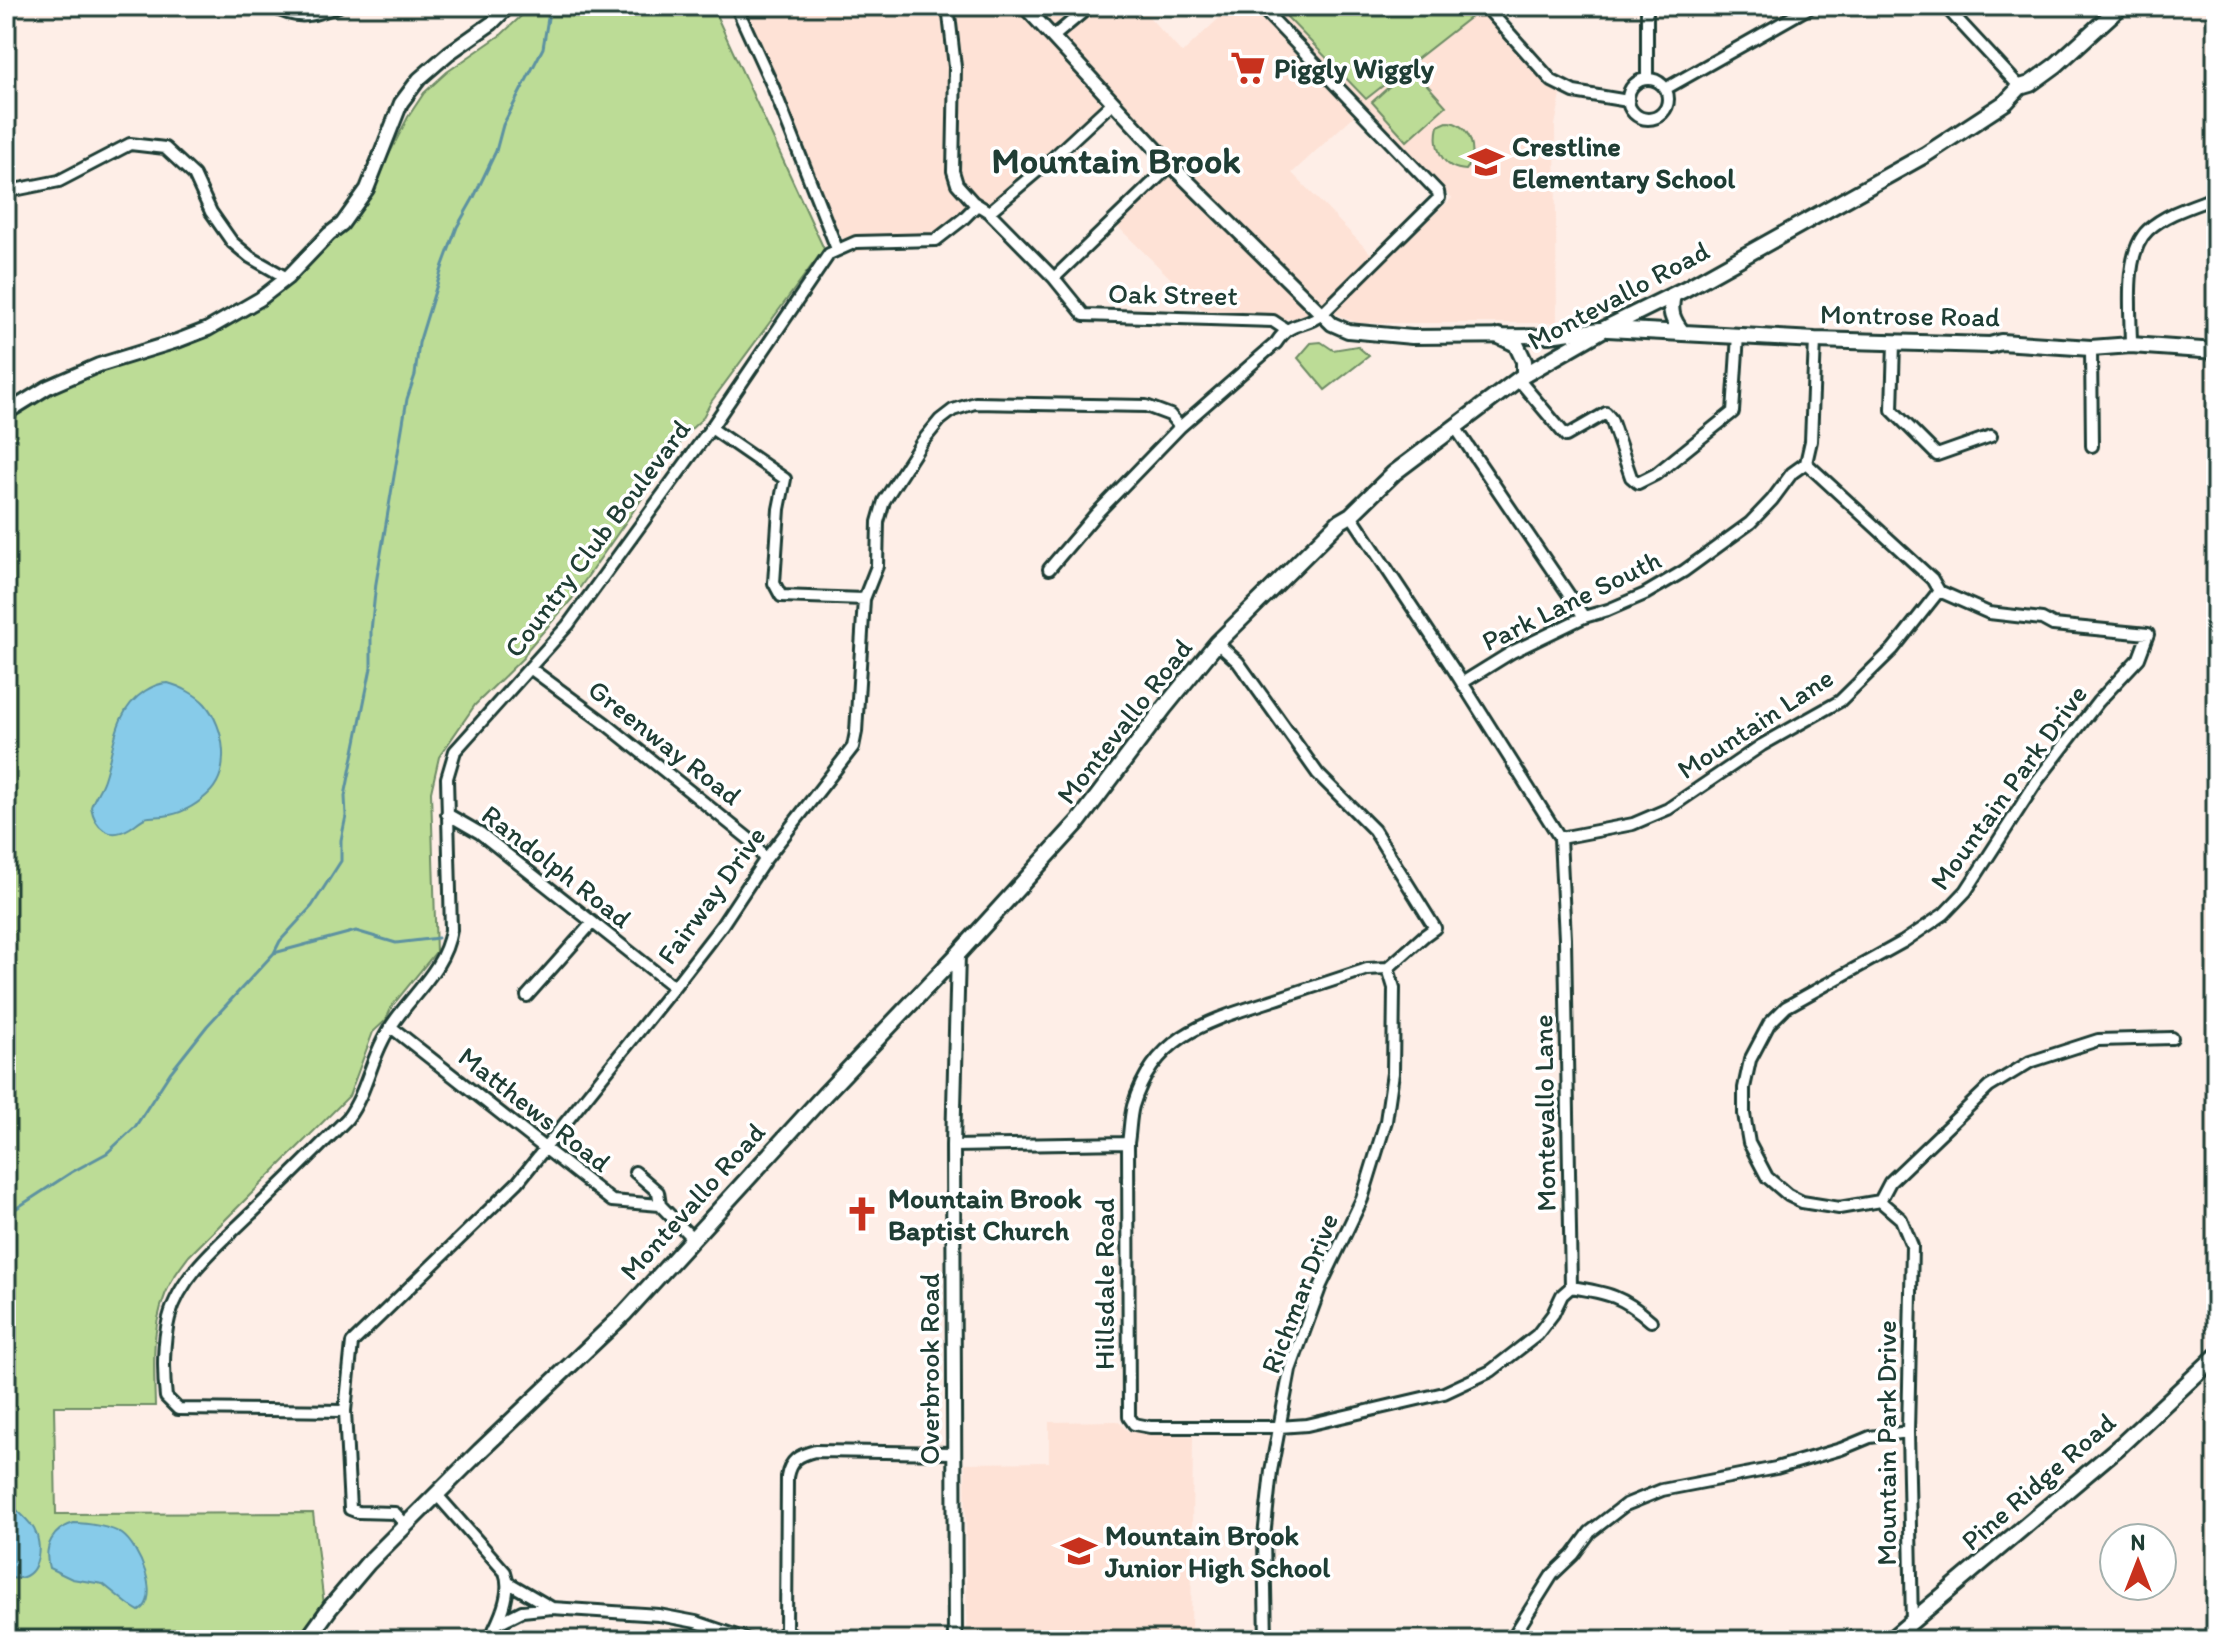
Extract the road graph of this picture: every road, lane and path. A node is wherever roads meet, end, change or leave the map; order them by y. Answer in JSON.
{"nodes":[{"id":1,"x":272,"y":6,"type":"edge"},
{"id":2,"x":339,"y":6,"type":"edge"},
{"id":3,"x":509,"y":6,"type":"edge"},
{"id":4,"x":736,"y":6,"type":"edge"},
{"id":5,"x":948,"y":6,"type":"edge"},
{"id":6,"x":1024,"y":6,"type":"edge"},
{"id":7,"x":1090,"y":6,"type":"edge"},
{"id":8,"x":1260,"y":6,"type":"edge"},
{"id":9,"x":1485,"y":6,"type":"edge"},
{"id":10,"x":1647,"y":6,"type":"edge"},
{"id":11,"x":1812,"y":6,"type":"edge"},
{"id":12,"x":1945,"y":6,"type":"edge"},
{"id":13,"x":2121,"y":6,"type":"edge"},
{"id":14,"x":1053,"y":37,"type":"junction"},
{"id":15,"x":1647,"y":79,"type":"junction"},
{"id":16,"x":2020,"y":87,"type":"junction"},
{"id":17,"x":1665,"y":89,"type":"junction"},
{"id":18,"x":1628,"y":101,"type":"junction"},
{"id":19,"x":1112,"y":103,"type":"junction"},
{"id":20,"x":1171,"y":165,"type":"junction"},
{"id":21,"x":6,"y":189,"type":"edge"},
{"id":22,"x":2216,"y":197,"type":"edge"},
{"id":23,"x":977,"y":205,"type":"junction"},
{"id":24,"x":989,"y":212,"type":"junction"},
{"id":25,"x":837,"y":249,"type":"junction"},
{"id":26,"x":287,"y":278,"type":"junction"},
{"id":27,"x":1054,"y":278,"type":"junction"},
{"id":28,"x":1673,"y":295,"type":"junction"},
{"id":29,"x":1322,"y":314,"type":"junction"},
{"id":30,"x":1285,"y":329,"type":"junction"},
{"id":31,"x":1604,"y":329,"type":"junction"},
{"id":32,"x":1682,"y":332,"type":"junction"},
{"id":33,"x":1738,"y":335,"type":"junction"},
{"id":34,"x":1499,"y":336,"type":"junction"},
{"id":35,"x":1815,"y":340,"type":"junction"},
{"id":36,"x":1894,"y":342,"type":"junction"},
{"id":37,"x":2131,"y":345,"type":"junction"},
{"id":38,"x":2091,"y":348,"type":"junction"},
{"id":39,"x":2216,"y":351,"type":"edge"},
{"id":40,"x":1521,"y":377,"type":"junction"},
{"id":41,"x":6,"y":413,"type":"edge"},
{"id":42,"x":1180,"y":427,"type":"junction"},
{"id":43,"x":1455,"y":427,"type":"junction"},
{"id":44,"x":711,"y":428,"type":"junction"},
{"id":45,"x":1991,"y":436,"type":"dead end"},
{"id":46,"x":2092,"y":446,"type":"dead end"},
{"id":47,"x":1806,"y":463,"type":"junction"},
{"id":48,"x":1351,"y":515,"type":"junction"},
{"id":49,"x":1049,"y":569,"type":"dead end"},
{"id":50,"x":1939,"y":591,"type":"junction"},
{"id":51,"x":864,"y":599,"type":"junction"},
{"id":52,"x":1584,"y":617,"type":"junction"},
{"id":53,"x":1217,"y":643,"type":"junction"},
{"id":54,"x":530,"y":668,"type":"junction"},
{"id":55,"x":1462,"y":683,"type":"junction"},
{"id":56,"x":447,"y":814,"type":"junction"},
{"id":57,"x":1560,"y":838,"type":"junction"},
{"id":58,"x":765,"y":860,"type":"junction"},
{"id":59,"x":592,"y":923,"type":"junction"},
{"id":60,"x":958,"y":954,"type":"junction"},
{"id":61,"x":1388,"y":968,"type":"junction"},
{"id":62,"x":674,"y":987,"type":"junction"},
{"id":63,"x":527,"y":996,"type":"dead end"},
{"id":64,"x":391,"y":1027,"type":"junction"},
{"id":65,"x":2172,"y":1038,"type":"dead end"},
{"id":66,"x":1128,"y":1143,"type":"junction"},
{"id":67,"x":953,"y":1146,"type":"junction"},
{"id":68,"x":545,"y":1147,"type":"junction"},
{"id":69,"x":635,"y":1172,"type":"dead end"},
{"id":70,"x":1880,"y":1201,"type":"junction"},
{"id":71,"x":660,"y":1205,"type":"junction"},
{"id":72,"x":692,"y":1238,"type":"junction"},
{"id":73,"x":1571,"y":1287,"type":"junction"},
{"id":74,"x":1651,"y":1321,"type":"dead end"},
{"id":75,"x":2216,"y":1356,"type":"edge"},
{"id":76,"x":345,"y":1411,"type":"junction"},
{"id":77,"x":1279,"y":1427,"type":"junction"},
{"id":78,"x":1908,"y":1432,"type":"junction"},
{"id":79,"x":953,"y":1453,"type":"junction"},
{"id":80,"x":437,"y":1495,"type":"junction"},
{"id":81,"x":405,"y":1524,"type":"junction"},
{"id":82,"x":509,"y":1583,"type":"junction"},
{"id":83,"x":552,"y":1608,"type":"junction"},
{"id":84,"x":498,"y":1623,"type":"junction"},
{"id":85,"x":1912,"y":1623,"type":"junction"},
{"id":86,"x":786,"y":1630,"type":"junction"},
{"id":87,"x":307,"y":1640,"type":"edge"},
{"id":88,"x":489,"y":1640,"type":"edge"},
{"id":89,"x":749,"y":1640,"type":"edge"},
{"id":90,"x":775,"y":1640,"type":"edge"},
{"id":91,"x":801,"y":1640,"type":"edge"},
{"id":92,"x":955,"y":1640,"type":"edge"},
{"id":93,"x":1266,"y":1640,"type":"edge"},
{"id":94,"x":1511,"y":1640,"type":"edge"},
{"id":95,"x":1890,"y":1640,"type":"edge"}],
"edges":[{"from":1,"to":2,"type":"street"},
{"from":3,"to":26,"type":"street"},
{"from":4,"to":25,"type":"street"},
{"from":5,"to":23,"type":"street","name":"Oak Street"},
{"from":6,"to":14,"type":"street"},
{"from":7,"to":14,"type":"street"},
{"from":8,"to":29,"type":"street"},
{"from":9,"to":18,"type":"street"},
{"from":10,"to":15,"type":"street"},
{"from":11,"to":17,"type":"street"},
{"from":12,"to":16,"type":"street"},
{"from":13,"to":16,"type":"main road","name":"Montevallo Road"},
{"from":14,"to":19,"type":"street"},
{"from":15,"to":17,"type":"street"},
{"from":15,"to":18,"type":"street"},
{"from":16,"to":28,"type":"main road","name":"Montevallo Road"},
{"from":17,"to":18,"type":"street"},
{"from":19,"to":20,"type":"street"},
{"from":19,"to":24,"type":"street"},
{"from":20,"to":27,"type":"street"},
{"from":20,"to":29,"type":"street"},
{"from":21,"to":26,"type":"street"},
{"from":22,"to":37,"type":"street"},
{"from":23,"to":24,"type":"street","name":"Oak Street"},
{"from":23,"to":25,"type":"street"},
{"from":24,"to":27,"type":"street","name":"Oak Street"},
{"from":25,"to":44,"type":"street","name":"Country Club Boulevard"},
{"from":26,"to":41,"type":"street"},
{"from":27,"to":30,"type":"street","name":"Oak Street"},
{"from":28,"to":31,"type":"main road","name":"Montevallo Road"},
{"from":28,"to":32,"type":"main road"},
{"from":29,"to":30,"type":"street"},
{"from":29,"to":34,"type":"street"},
{"from":30,"to":42,"type":"street"},
{"from":31,"to":32,"type":"main road","name":"Montrose Road"},
{"from":31,"to":34,"type":"street"},
{"from":31,"to":40,"type":"main road","name":"Montevallo Road"},
{"from":32,"to":33,"type":"main road","name":"Montrose Road"},
{"from":33,"to":35,"type":"main road","name":"Montrose Road"},
{"from":33,"to":40,"type":"street"},
{"from":34,"to":40,"type":"main road"},
{"from":35,"to":36,"type":"main road","name":"Montrose Road"},
{"from":35,"to":47,"type":"street"},
{"from":36,"to":38,"type":"main road","name":"Montrose Road"},
{"from":36,"to":45,"type":"street"},
{"from":37,"to":38,"type":"main road","name":"Montrose Road"},
{"from":37,"to":39,"type":"main road","name":"Montrose Road"},
{"from":38,"to":46,"type":"street"},
{"from":40,"to":43,"type":"main road","name":"Montevallo Road"},
{"from":42,"to":49,"type":"street"},
{"from":42,"to":51,"type":"street","name":"Fairway Drive"},
{"from":43,"to":48,"type":"main road","name":"Montevallo Road"},
{"from":43,"to":52,"type":"street"},
{"from":44,"to":51,"type":"street"},
{"from":44,"to":54,"type":"street","name":"Country Club Boulevard"},
{"from":47,"to":50,"type":"street","name":"Mountain Park Drive"},
{"from":47,"to":52,"type":"street","name":"Park Lane South"},
{"from":48,"to":53,"type":"main road","name":"Montevallo Road"},
{"from":48,"to":55,"type":"street","name":"Montevallo Lane"},
{"from":50,"to":57,"type":"street","name":"Mountain Lane"},
{"from":50,"to":70,"type":"street","name":"Mountain Park Drive"},
{"from":51,"to":58,"type":"street","name":"Fairway Drive"},
{"from":52,"to":55,"type":"street","name":"Park Lane South"},
{"from":53,"to":60,"type":"main road","name":"Montevallo Road"},
{"from":53,"to":61,"type":"street"},
{"from":54,"to":56,"type":"street","name":"Country Club Boulevard"},
{"from":54,"to":58,"type":"street","name":"Greenway Road"},
{"from":55,"to":57,"type":"street","name":"Montevallo Lane"},
{"from":56,"to":59,"type":"street","name":"Randolph Road"},
{"from":56,"to":64,"type":"street","name":"Country Club Boulevard"},
{"from":57,"to":73,"type":"street","name":"Montevallo Lane"},
{"from":58,"to":62,"type":"street","name":"Fairway Drive"},
{"from":59,"to":62,"type":"street","name":"Randolph Road"},
{"from":59,"to":63,"type":"street"},
{"from":60,"to":67,"type":"street","name":"Overbrook Road"},
{"from":60,"to":72,"type":"main road","name":"Montevallo Road"},
{"from":61,"to":66,"type":"street"},
{"from":61,"to":77,"type":"street","name":"Richmar Drive"},
{"from":62,"to":68,"type":"street","name":"Fairway Drive"},
{"from":64,"to":68,"type":"street","name":"Matthews Road"},
{"from":64,"to":76,"type":"street","name":"Country Club Boulevard"},
{"from":65,"to":70,"type":"street"},
{"from":66,"to":67,"type":"street"},
{"from":66,"to":77,"type":"street","name":"Hillsdale Road"},
{"from":67,"to":79,"type":"street","name":"Overbrook Road"},
{"from":68,"to":71,"type":"street","name":"Matthews Road"},
{"from":68,"to":76,"type":"street","name":"Fairway Drive"},
{"from":69,"to":71,"type":"street"},
{"from":70,"to":78,"type":"street","name":"Mountain Park Drive"},
{"from":71,"to":72,"type":"street"},
{"from":72,"to":80,"type":"main road","name":"Montevallo Road"},
{"from":73,"to":74,"type":"street"},
{"from":73,"to":77,"type":"street"},
{"from":75,"to":85,"type":"main road","name":"Pine Ridge Road"},
{"from":76,"to":81,"type":"street"},
{"from":77,"to":93,"type":"street","name":"Richmar Drive"},
{"from":78,"to":85,"type":"street","name":"Mountain Park Drive"},
{"from":78,"to":94,"type":"street"},
{"from":79,"to":86,"type":"street"},
{"from":79,"to":92,"type":"street","name":"Overbrook Road"},
{"from":80,"to":81,"type":"main road","name":"Montevallo Road"},
{"from":80,"to":82,"type":"street"},
{"from":81,"to":87,"type":"main road","name":"Montevallo Road"},
{"from":82,"to":83,"type":"street"},
{"from":82,"to":84,"type":"street"},
{"from":83,"to":84,"type":"street"},
{"from":83,"to":89,"type":"street"},
{"from":84,"to":88,"type":"street"},
{"from":85,"to":95,"type":"main road","name":"Pine Ridge Road"},
{"from":86,"to":90,"type":"street"},
{"from":86,"to":91,"type":"street"}]}
